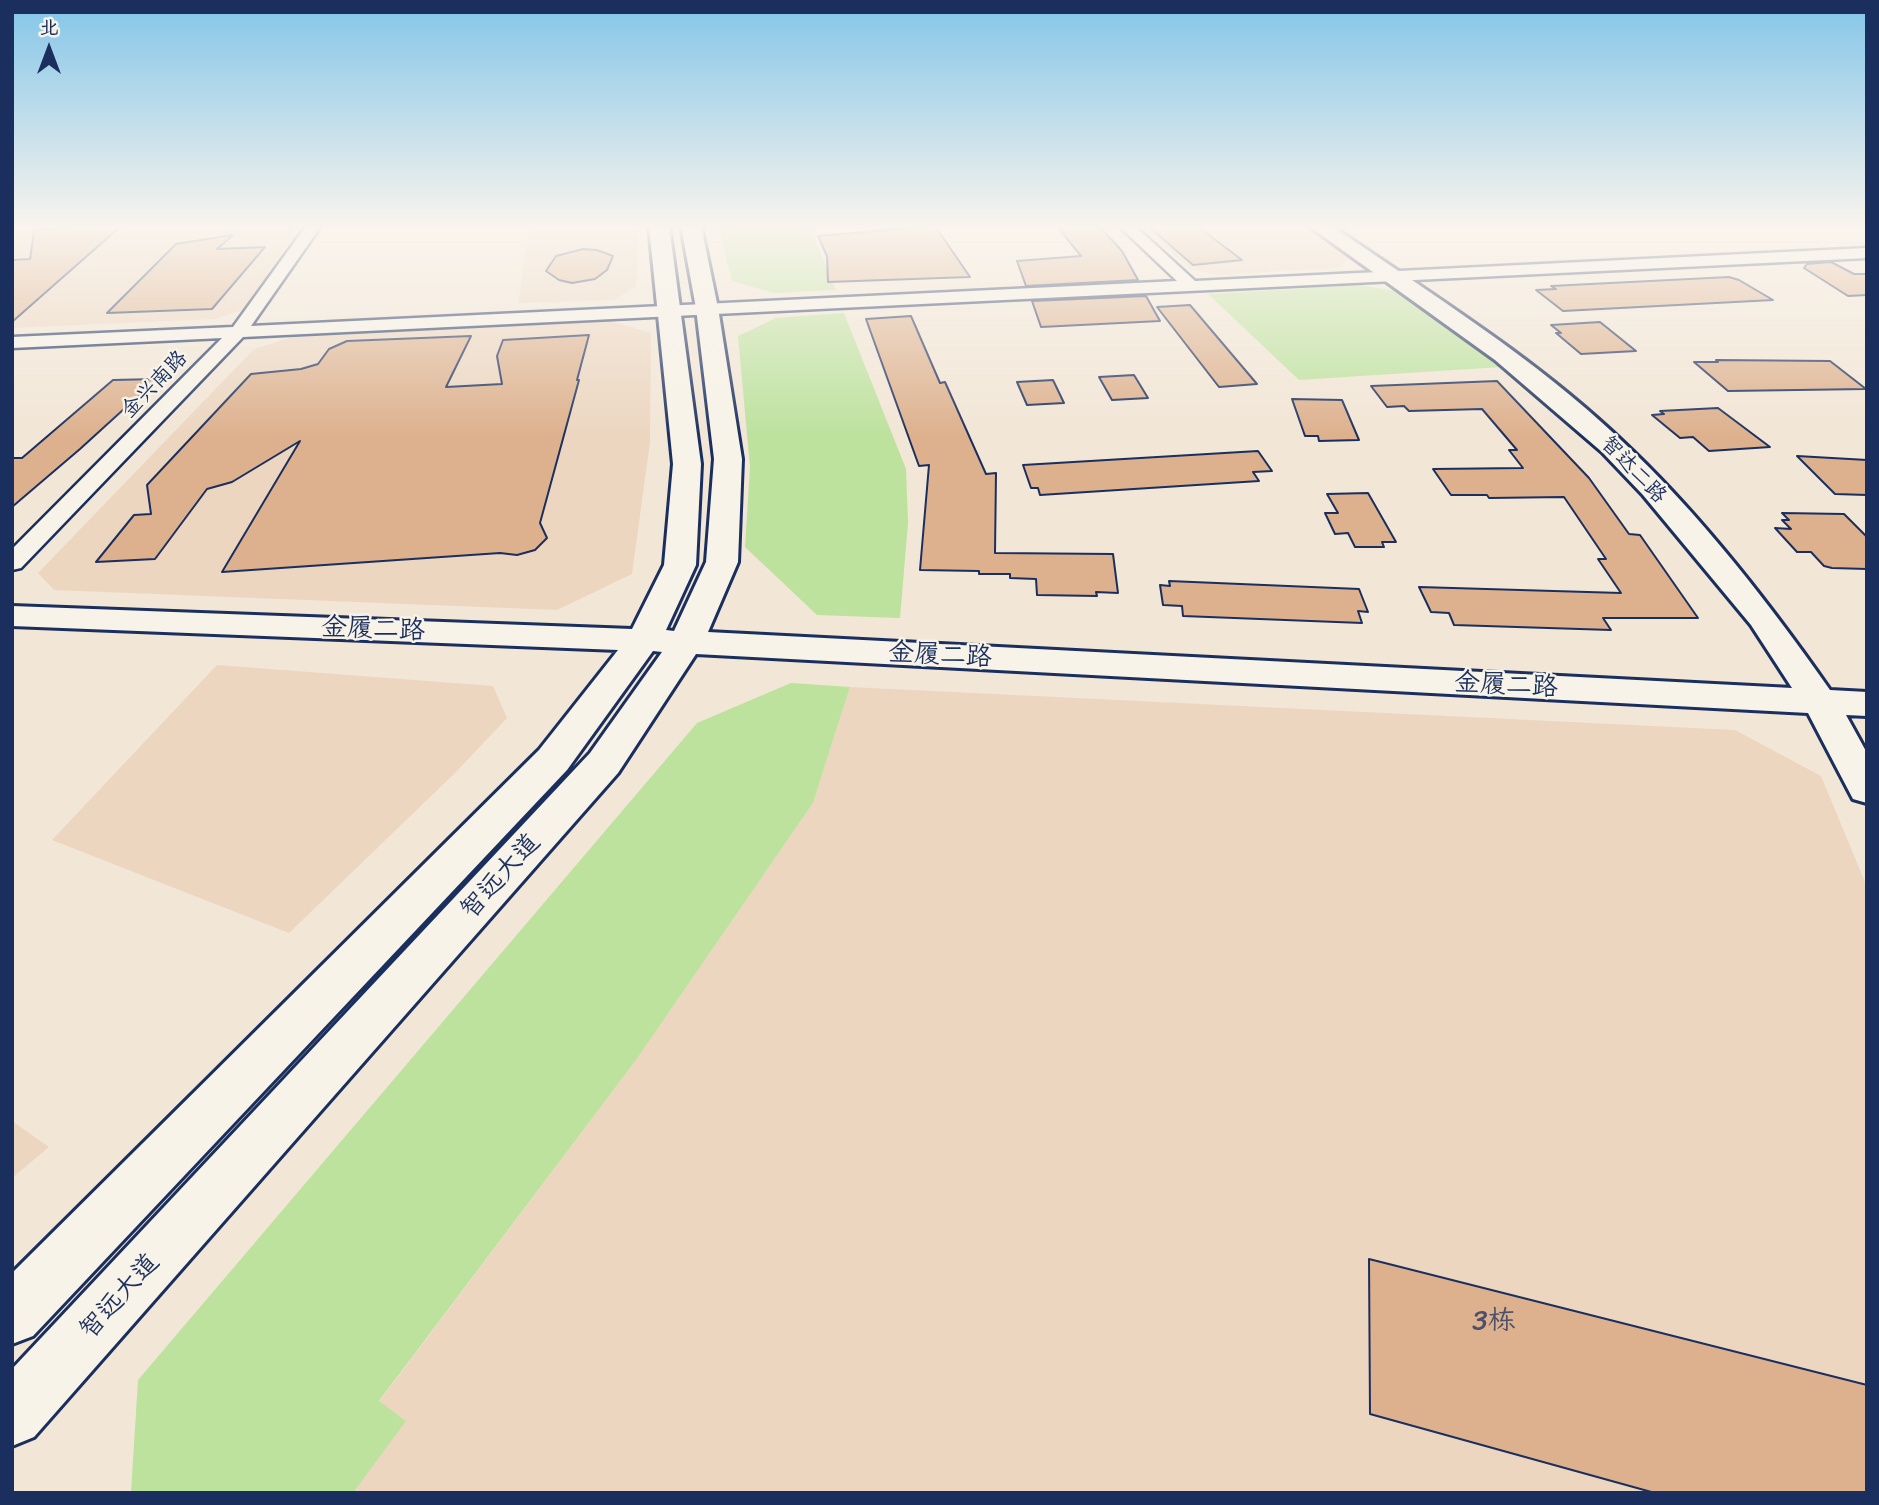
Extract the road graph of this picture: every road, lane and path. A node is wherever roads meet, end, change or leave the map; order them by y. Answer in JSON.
{"nodes":[{"id":1,"x":263,"y":296,"type":"edge"},
{"id":2,"x":683,"y":296,"type":"edge"},
{"id":3,"x":688,"y":296,"type":"edge"},
{"id":4,"x":964,"y":296,"type":"edge"},
{"id":5,"x":1427,"y":296,"type":"edge"},
{"id":6,"x":688,"y":310,"type":"junction"},
{"id":7,"x":238,"y":332,"type":"junction"},
{"id":8,"x":12,"y":343,"type":"edge"},
{"id":9,"x":12,"y":563,"type":"edge"},
{"id":10,"x":12,"y":616,"type":"edge"},
{"id":11,"x":644,"y":640,"type":"junction"},
{"id":12,"x":686,"y":643,"type":"junction"},
{"id":13,"x":1845,"y":703,"type":"edge"},
{"id":14,"x":1867,"y":734,"type":"edge"},
{"id":15,"x":1867,"y":789,"type":"edge"},
{"id":16,"x":12,"y":1315,"type":"edge"},
{"id":17,"x":12,"y":1415,"type":"edge"}],
"edges":[{"from":1,"to":7,"type":"street","name":"金兴南路"},
{"from":2,"to":6,"type":"main road","name":"智远大道"},
{"from":3,"to":6,"type":"main road","name":"智远大道"},
{"from":4,"to":6,"type":"street"},
{"from":5,"to":13,"type":"main road","name":"智达二路"},
{"from":6,"to":7,"type":"street"},
{"from":6,"to":11,"type":"main road","name":"智远大道"},
{"from":6,"to":12,"type":"main road","name":"智远大道"},
{"from":7,"to":8,"type":"street"},
{"from":7,"to":9,"type":"street","name":"金兴南路"},
{"from":10,"to":11,"type":"main road","name":"金履二路"},
{"from":11,"to":12,"type":"main road","name":"金履二路"},
{"from":11,"to":16,"type":"main road","name":"智远大道"},
{"from":12,"to":13,"type":"main road","name":"金履二路"},
{"from":12,"to":17,"type":"main road","name":"智远大道"},
{"from":13,"to":14,"type":"main road","name":"智达二路"},
{"from":13,"to":15,"type":"main road","name":"智达二路"}]}
